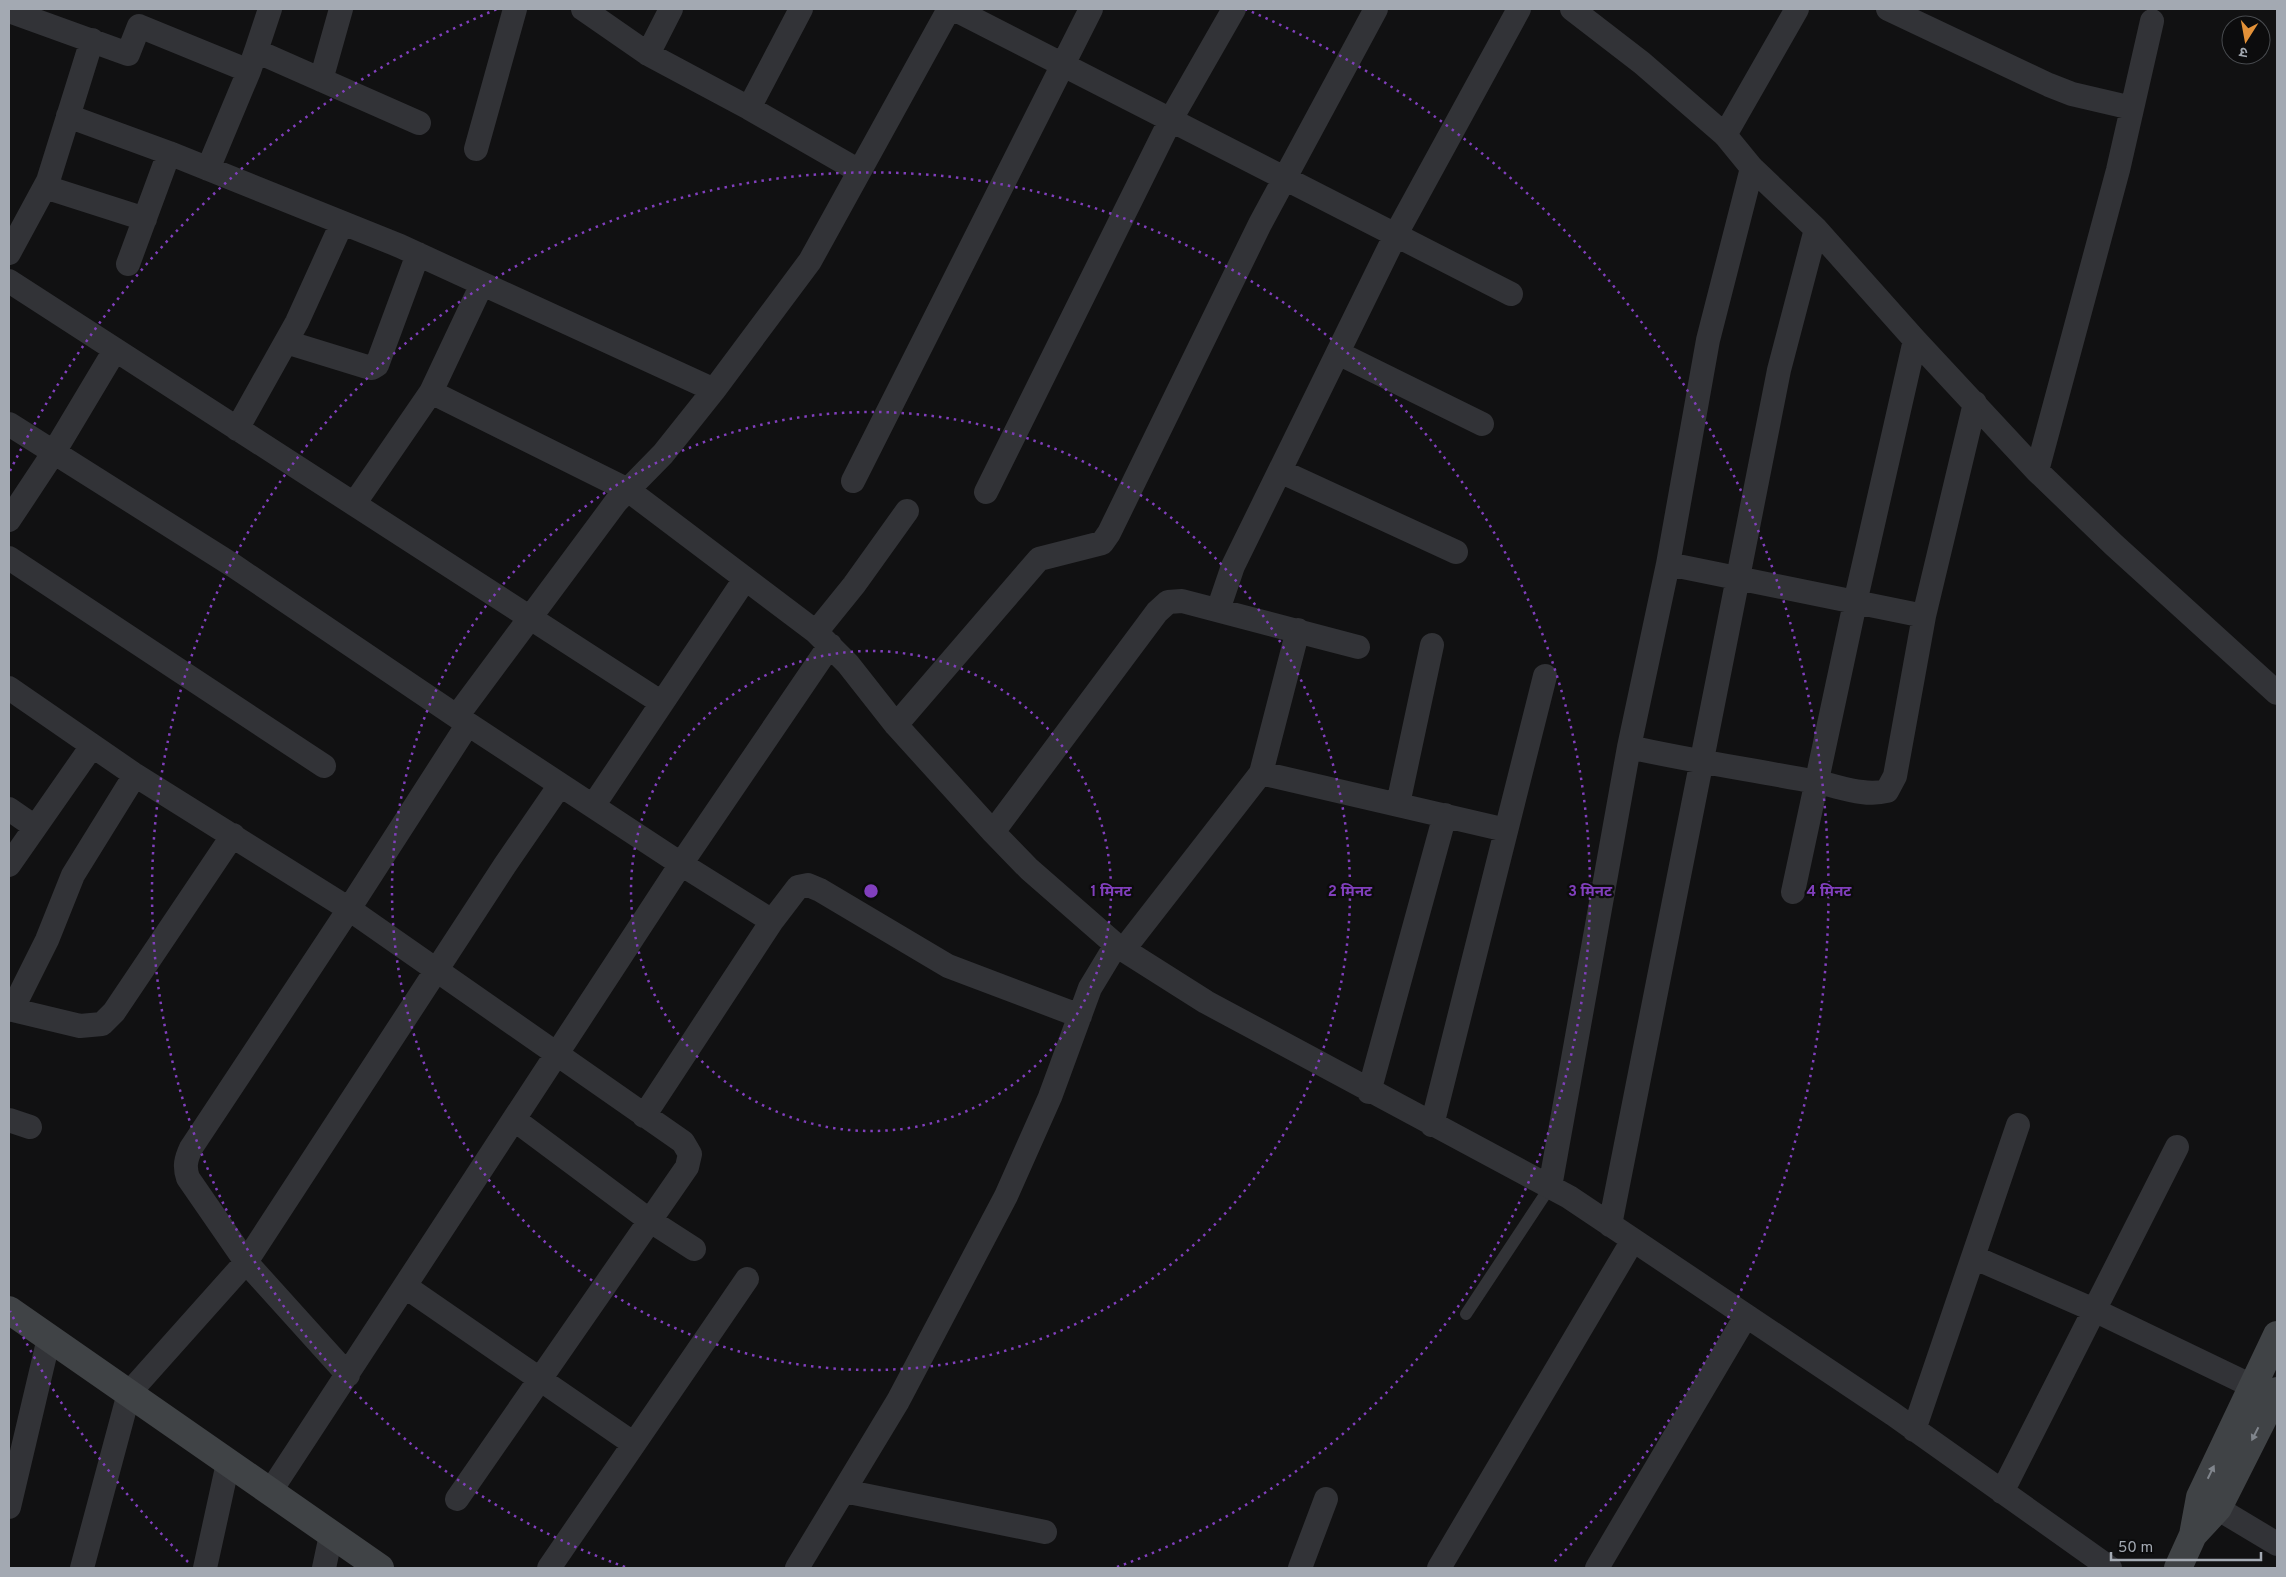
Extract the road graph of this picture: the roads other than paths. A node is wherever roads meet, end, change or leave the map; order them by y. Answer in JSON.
{"nodes":[{"id":1,"x":270,"y":9,"type":"edge"},
{"id":2,"x":341,"y":9,"type":"edge"},
{"id":3,"x":515,"y":9,"type":"edge"},
{"id":4,"x":583,"y":9,"type":"edge"},
{"id":5,"x":672,"y":9,"type":"edge"},
{"id":6,"x":801,"y":9,"type":"edge"},
{"id":7,"x":949,"y":9,"type":"edge"},
{"id":8,"x":954,"y":9,"type":"edge"},
{"id":9,"x":1091,"y":9,"type":"edge"},
{"id":10,"x":1234,"y":9,"type":"edge"},
{"id":11,"x":1376,"y":9,"type":"edge"},
{"id":12,"x":1519,"y":9,"type":"edge"},
{"id":13,"x":1572,"y":9,"type":"edge"},
{"id":14,"x":1797,"y":9,"type":"edge"},
{"id":15,"x":1888,"y":9,"type":"edge"},
{"id":16,"x":9,"y":11,"type":"edge"},
{"id":17,"x":142,"y":17,"type":"edge"},
{"id":18,"x":2152,"y":21,"type":"dead end"},
{"id":19,"x":92,"y":40,"type":"junction"},
{"id":20,"x":648,"y":54,"type":"junction"},
{"id":21,"x":252,"y":61,"type":"junction"},
{"id":22,"x":1062,"y":64,"type":"junction"},
{"id":23,"x":321,"y":80,"type":"junction"},
{"id":24,"x":749,"y":108,"type":"junction"},
{"id":25,"x":2132,"y":108,"type":"junction"},
{"id":26,"x":68,"y":116,"type":"junction"},
{"id":27,"x":1171,"y":119,"type":"junction"},
{"id":28,"x":420,"y":123,"type":"dead end"},
{"id":29,"x":1725,"y":135,"type":"junction"},
{"id":30,"x":476,"y":149,"type":"dead end"},
{"id":31,"x":169,"y":153,"type":"junction"},
{"id":32,"x":1752,"y":168,"type":"junction"},
{"id":33,"x":208,"y":169,"type":"junction"},
{"id":34,"x":860,"y":171,"type":"junction"},
{"id":35,"x":1285,"y":177,"type":"junction"},
{"id":36,"x":45,"y":187,"type":"junction"},
{"id":37,"x":145,"y":220,"type":"junction"},
{"id":38,"x":342,"y":223,"type":"junction"},
{"id":39,"x":1816,"y":229,"type":"junction"},
{"id":40,"x":1396,"y":234,"type":"junction"},
{"id":41,"x":9,"y":253,"type":"edge"},
{"id":42,"x":418,"y":254,"type":"junction"},
{"id":43,"x":128,"y":264,"type":"dead end"},
{"id":44,"x":9,"y":281,"type":"edge"},
{"id":45,"x":482,"y":284,"type":"junction"},
{"id":46,"x":1511,"y":294,"type":"dead end"},
{"id":47,"x":1915,"y":340,"type":"junction"},
{"id":48,"x":286,"y":342,"type":"junction"},
{"id":49,"x":115,"y":350,"type":"junction"},
{"id":50,"x":1338,"y":353,"type":"junction"},
{"id":51,"x":714,"y":390,"type":"junction"},
{"id":52,"x":431,"y":392,"type":"junction"},
{"id":53,"x":1975,"y":403,"type":"junction"},
{"id":54,"x":9,"y":424,"type":"edge"},
{"id":55,"x":1482,"y":424,"type":"dead end"},
{"id":56,"x":237,"y":429,"type":"junction"},
{"id":57,"x":54,"y":452,"type":"junction"},
{"id":58,"x":1280,"y":471,"type":"junction"},
{"id":59,"x":2037,"y":471,"type":"junction"},
{"id":60,"x":853,"y":481,"type":"dead end"},
{"id":61,"x":628,"y":490,"type":"junction"},
{"id":62,"x":986,"y":492,"type":"dead end"},
{"id":63,"x":354,"y":504,"type":"junction"},
{"id":64,"x":907,"y":511,"type":"dead end"},
{"id":65,"x":9,"y":520,"type":"edge"},
{"id":66,"x":1456,"y":552,"type":"dead end"},
{"id":67,"x":9,"y":558,"type":"edge"},
{"id":68,"x":1668,"y":564,"type":"junction"},
{"id":69,"x":1737,"y":578,"type":"junction"},
{"id":70,"x":745,"y":579,"type":"junction"},
{"id":71,"x":1855,"y":603,"type":"junction"},
{"id":72,"x":1218,"y":610,"type":"junction"},
{"id":73,"x":1924,"y":616,"type":"junction"},
{"id":74,"x":530,"y":618,"type":"junction"},
{"id":75,"x":1298,"y":630,"type":"junction"},
{"id":76,"x":823,"y":638,"type":"junction"},
{"id":77,"x":1432,"y":645,"type":"dead end"},
{"id":78,"x":1358,"y":647,"type":"dead end"},
{"id":79,"x":1545,"y":676,"type":"dead end"},
{"id":80,"x":9,"y":688,"type":"edge"},
{"id":81,"x":2277,"y":693,"type":"edge"},
{"id":82,"x":662,"y":703,"type":"junction"},
{"id":83,"x":463,"y":720,"type":"junction"},
{"id":84,"x":896,"y":725,"type":"junction"},
{"id":85,"x":92,"y":746,"type":"junction"},
{"id":86,"x":1629,"y":747,"type":"junction"},
{"id":87,"x":1703,"y":763,"type":"junction"},
{"id":88,"x":324,"y":766,"type":"dead end"},
{"id":89,"x":1261,"y":773,"type":"junction"},
{"id":90,"x":135,"y":775,"type":"junction"},
{"id":91,"x":1817,"y":782,"type":"junction"},
{"id":92,"x":560,"y":784,"type":"junction"},
{"id":93,"x":1398,"y":804,"type":"junction"},
{"id":94,"x":593,"y":806,"type":"junction"},
{"id":95,"x":9,"y":809,"type":"edge"},
{"id":96,"x":1445,"y":815,"type":"junction"},
{"id":97,"x":36,"y":827,"type":"junction"},
{"id":98,"x":1506,"y":830,"type":"junction"},
{"id":99,"x":992,"y":832,"type":"junction"},
{"id":100,"x":233,"y":836,"type":"junction"},
{"id":101,"x":681,"y":864,"type":"junction"},
{"id":102,"x":9,"y":866,"type":"edge"},
{"id":103,"x":1793,"y":892,"type":"dead end"},
{"id":104,"x":349,"y":909,"type":"junction"},
{"id":105,"x":772,"y":921,"type":"junction"},
{"id":106,"x":1120,"y":947,"type":"junction"},
{"id":107,"x":436,"y":971,"type":"junction"},
{"id":108,"x":10,"y":1009,"type":"edge"},
{"id":109,"x":1080,"y":1016,"type":"junction"},
{"id":110,"x":557,"y":1055,"type":"junction"},
{"id":111,"x":1369,"y":1092,"type":"junction"},
{"id":112,"x":644,"y":1116,"type":"junction"},
{"id":113,"x":515,"y":1120,"type":"junction"},
{"id":114,"x":1432,"y":1125,"type":"junction"},
{"id":115,"x":2018,"y":1125,"type":"dead end"},
{"id":116,"x":2176,"y":1147,"type":"dead end"},
{"id":117,"x":1550,"y":1187,"type":"junction"},
{"id":118,"x":649,"y":1220,"type":"junction"},
{"id":119,"x":1610,"y":1225,"type":"junction"},
{"id":120,"x":1633,"y":1240,"type":"junction"},
{"id":121,"x":694,"y":1249,"type":"dead end"},
{"id":122,"x":1973,"y":1257,"type":"junction"},
{"id":123,"x":246,"y":1262,"type":"junction"},
{"id":124,"x":747,"y":1279,"type":"dead end"},
{"id":125,"x":406,"y":1287,"type":"junction"},
{"id":126,"x":9,"y":1310,"type":"edge"},
{"id":127,"x":2094,"y":1310,"type":"junction"},
{"id":128,"x":1466,"y":1314,"type":"dead end"},
{"id":129,"x":1746,"y":1316,"type":"junction"},
{"id":130,"x":2277,"y":1335,"type":"edge"},
{"id":131,"x":48,"y":1338,"type":"junction"},
{"id":132,"x":348,"y":1375,"type":"junction"},
{"id":133,"x":539,"y":1379,"type":"junction"},
{"id":134,"x":2264,"y":1389,"type":"edge"},
{"id":135,"x":128,"y":1393,"type":"junction"},
{"id":136,"x":1914,"y":1430,"type":"junction"},
{"id":137,"x":634,"y":1444,"type":"junction"},
{"id":138,"x":228,"y":1463,"type":"junction"},
{"id":139,"x":844,"y":1490,"type":"junction"},
{"id":140,"x":270,"y":1492,"type":"junction"},
{"id":141,"x":2002,"y":1492,"type":"junction"},
{"id":142,"x":457,"y":1499,"type":"dead end"},
{"id":143,"x":1326,"y":1499,"type":"dead end"},
{"id":144,"x":2209,"y":1503,"type":"junction"},
{"id":145,"x":9,"y":1504,"type":"edge"},
{"id":146,"x":1045,"y":1532,"type":"dead end"},
{"id":147,"x":331,"y":1535,"type":"junction"},
{"id":148,"x":2277,"y":1544,"type":"edge"},
{"id":149,"x":82,"y":1568,"type":"edge"},
{"id":150,"x":206,"y":1568,"type":"edge"},
{"id":151,"x":324,"y":1568,"type":"edge"},
{"id":152,"x":380,"y":1568,"type":"edge"},
{"id":153,"x":549,"y":1568,"type":"edge"},
{"id":154,"x":797,"y":1568,"type":"edge"},
{"id":155,"x":1300,"y":1568,"type":"edge"},
{"id":156,"x":1438,"y":1568,"type":"edge"},
{"id":157,"x":1597,"y":1568,"type":"edge"},
{"id":158,"x":2110,"y":1568,"type":"edge"},
{"id":159,"x":2178,"y":1568,"type":"edge"}],
"edges":[{"from":1,"to":21,"type":"street"},
{"from":2,"to":23,"type":"street"},
{"from":3,"to":30,"type":"street"},
{"from":4,"to":20,"type":"street"},
{"from":5,"to":20,"type":"street"},
{"from":6,"to":24,"type":"street"},
{"from":7,"to":34,"type":"street"},
{"from":8,"to":22,"type":"street"},
{"from":9,"to":22,"type":"street"},
{"from":10,"to":27,"type":"street"},
{"from":11,"to":35,"type":"street"},
{"from":12,"to":40,"type":"street"},
{"from":13,"to":29,"type":"street"},
{"from":14,"to":29,"type":"street"},
{"from":15,"to":25,"type":"street"},
{"from":16,"to":19,"type":"street"},
{"from":17,"to":19,"type":"street"},
{"from":17,"to":21,"type":"street"},
{"from":18,"to":25,"type":"street"},
{"from":19,"to":26,"type":"street"},
{"from":20,"to":24,"type":"street"},
{"from":21,"to":23,"type":"street"},
{"from":21,"to":33,"type":"street"},
{"from":22,"to":27,"type":"street"},
{"from":22,"to":60,"type":"street"},
{"from":23,"to":28,"type":"street"},
{"from":24,"to":34,"type":"street"},
{"from":25,"to":59,"type":"street"},
{"from":26,"to":31,"type":"street"},
{"from":26,"to":36,"type":"street"},
{"from":27,"to":35,"type":"street"},
{"from":27,"to":62,"type":"street"},
{"from":29,"to":32,"type":"street"},
{"from":31,"to":33,"type":"street"},
{"from":31,"to":37,"type":"street"},
{"from":32,"to":39,"type":"street"},
{"from":32,"to":68,"type":"street"},
{"from":33,"to":38,"type":"street"},
{"from":34,"to":51,"type":"street"},
{"from":35,"to":40,"type":"street"},
{"from":35,"to":84,"type":"street"},
{"from":36,"to":37,"type":"street"},
{"from":36,"to":41,"type":"street"},
{"from":37,"to":43,"type":"street"},
{"from":38,"to":42,"type":"street"},
{"from":38,"to":48,"type":"street"},
{"from":39,"to":47,"type":"street"},
{"from":39,"to":69,"type":"street"},
{"from":40,"to":46,"type":"street"},
{"from":40,"to":50,"type":"street"},
{"from":42,"to":45,"type":"street"},
{"from":42,"to":48,"type":"street"},
{"from":44,"to":49,"type":"street"},
{"from":45,"to":51,"type":"street"},
{"from":45,"to":52,"type":"street"},
{"from":47,"to":53,"type":"street"},
{"from":47,"to":71,"type":"street"},
{"from":48,"to":56,"type":"street"},
{"from":49,"to":56,"type":"street"},
{"from":49,"to":57,"type":"street"},
{"from":50,"to":55,"type":"street"},
{"from":50,"to":58,"type":"street"},
{"from":51,"to":61,"type":"street"},
{"from":52,"to":61,"type":"street"},
{"from":52,"to":63,"type":"street"},
{"from":53,"to":59,"type":"street"},
{"from":53,"to":73,"type":"street"},
{"from":54,"to":57,"type":"street"},
{"from":56,"to":63,"type":"street"},
{"from":57,"to":65,"type":"street"},
{"from":57,"to":83,"type":"street"},
{"from":58,"to":66,"type":"street"},
{"from":58,"to":72,"type":"street"},
{"from":59,"to":81,"type":"street"},
{"from":61,"to":70,"type":"street"},
{"from":61,"to":74,"type":"street"},
{"from":63,"to":74,"type":"street"},
{"from":64,"to":76,"type":"street"},
{"from":67,"to":88,"type":"street"},
{"from":68,"to":69,"type":"street"},
{"from":68,"to":86,"type":"street"},
{"from":69,"to":71,"type":"street"},
{"from":69,"to":87,"type":"street"},
{"from":70,"to":76,"type":"street"},
{"from":70,"to":82,"type":"street"},
{"from":71,"to":73,"type":"street"},
{"from":71,"to":91,"type":"street"},
{"from":72,"to":75,"type":"street"},
{"from":72,"to":99,"type":"street"},
{"from":73,"to":91,"type":"street"},
{"from":74,"to":82,"type":"street"},
{"from":74,"to":83,"type":"street"},
{"from":75,"to":78,"type":"street"},
{"from":75,"to":89,"type":"street"},
{"from":76,"to":84,"type":"street"},
{"from":76,"to":101,"type":"street"},
{"from":77,"to":93,"type":"street"},
{"from":79,"to":98,"type":"street"},
{"from":80,"to":85,"type":"street"},
{"from":82,"to":94,"type":"street"},
{"from":83,"to":92,"type":"street"},
{"from":83,"to":104,"type":"street"},
{"from":84,"to":99,"type":"street"},
{"from":85,"to":90,"type":"street"},
{"from":85,"to":97,"type":"street"},
{"from":86,"to":87,"type":"street"},
{"from":86,"to":117,"type":"street"},
{"from":87,"to":91,"type":"street"},
{"from":87,"to":119,"type":"street"},
{"from":89,"to":93,"type":"street"},
{"from":89,"to":106,"type":"street"},
{"from":90,"to":100,"type":"street"},
{"from":90,"to":108,"type":"street"},
{"from":91,"to":103,"type":"street"},
{"from":92,"to":94,"type":"street"},
{"from":92,"to":107,"type":"street"},
{"from":93,"to":96,"type":"street"},
{"from":94,"to":101,"type":"street"},
{"from":95,"to":97,"type":"street"},
{"from":96,"to":98,"type":"street"},
{"from":96,"to":111,"type":"street"},
{"from":97,"to":102,"type":"street"},
{"from":98,"to":114,"type":"street"},
{"from":99,"to":106,"type":"street"},
{"from":100,"to":104,"type":"street"},
{"from":100,"to":108,"type":"street"},
{"from":101,"to":105,"type":"street"},
{"from":101,"to":110,"type":"street"},
{"from":104,"to":107,"type":"street"},
{"from":104,"to":123,"type":"street"},
{"from":105,"to":109,"type":"street"},
{"from":105,"to":112,"type":"street"},
{"from":106,"to":109,"type":"street"},
{"from":106,"to":111,"type":"street"},
{"from":107,"to":110,"type":"street"},
{"from":107,"to":123,"type":"street"},
{"from":109,"to":139,"type":"street"},
{"from":110,"to":112,"type":"street"},
{"from":110,"to":113,"type":"street"},
{"from":111,"to":114,"type":"street"},
{"from":112,"to":118,"type":"street"},
{"from":113,"to":118,"type":"street"},
{"from":113,"to":125,"type":"street"},
{"from":114,"to":117,"type":"street"},
{"from":115,"to":122,"type":"street"},
{"from":116,"to":127,"type":"street"},
{"from":117,"to":119,"type":"street"},
{"from":117,"to":128,"type":"lane"},
{"from":118,"to":121,"type":"street"},
{"from":118,"to":133,"type":"street"},
{"from":119,"to":120,"type":"street"},
{"from":120,"to":129,"type":"street"},
{"from":120,"to":156,"type":"street"},
{"from":122,"to":127,"type":"street"},
{"from":122,"to":136,"type":"street"},
{"from":123,"to":132,"type":"street"},
{"from":123,"to":135,"type":"street"},
{"from":124,"to":137,"type":"street"},
{"from":125,"to":132,"type":"street"},
{"from":125,"to":133,"type":"street"},
{"from":126,"to":131,"type":"street"},
{"from":127,"to":134,"type":"street"},
{"from":127,"to":141,"type":"street"},
{"from":129,"to":136,"type":"street"},
{"from":129,"to":157,"type":"street"},
{"from":130,"to":134,"type":"street"},
{"from":131,"to":135,"type":"street"},
{"from":131,"to":145,"type":"street"},
{"from":132,"to":140,"type":"street"},
{"from":133,"to":137,"type":"street"},
{"from":133,"to":142,"type":"street"},
{"from":134,"to":144,"type":"street"},
{"from":135,"to":138,"type":"street"},
{"from":135,"to":149,"type":"street"},
{"from":136,"to":141,"type":"street"},
{"from":137,"to":153,"type":"street"},
{"from":138,"to":140,"type":"street"},
{"from":138,"to":150,"type":"street"},
{"from":139,"to":146,"type":"street"},
{"from":139,"to":154,"type":"street"},
{"from":140,"to":147,"type":"street"},
{"from":141,"to":158,"type":"street"},
{"from":143,"to":155,"type":"street"},
{"from":144,"to":148,"type":"street"},
{"from":144,"to":159,"type":"street"},
{"from":147,"to":151,"type":"street"},
{"from":147,"to":152,"type":"street"}]}
